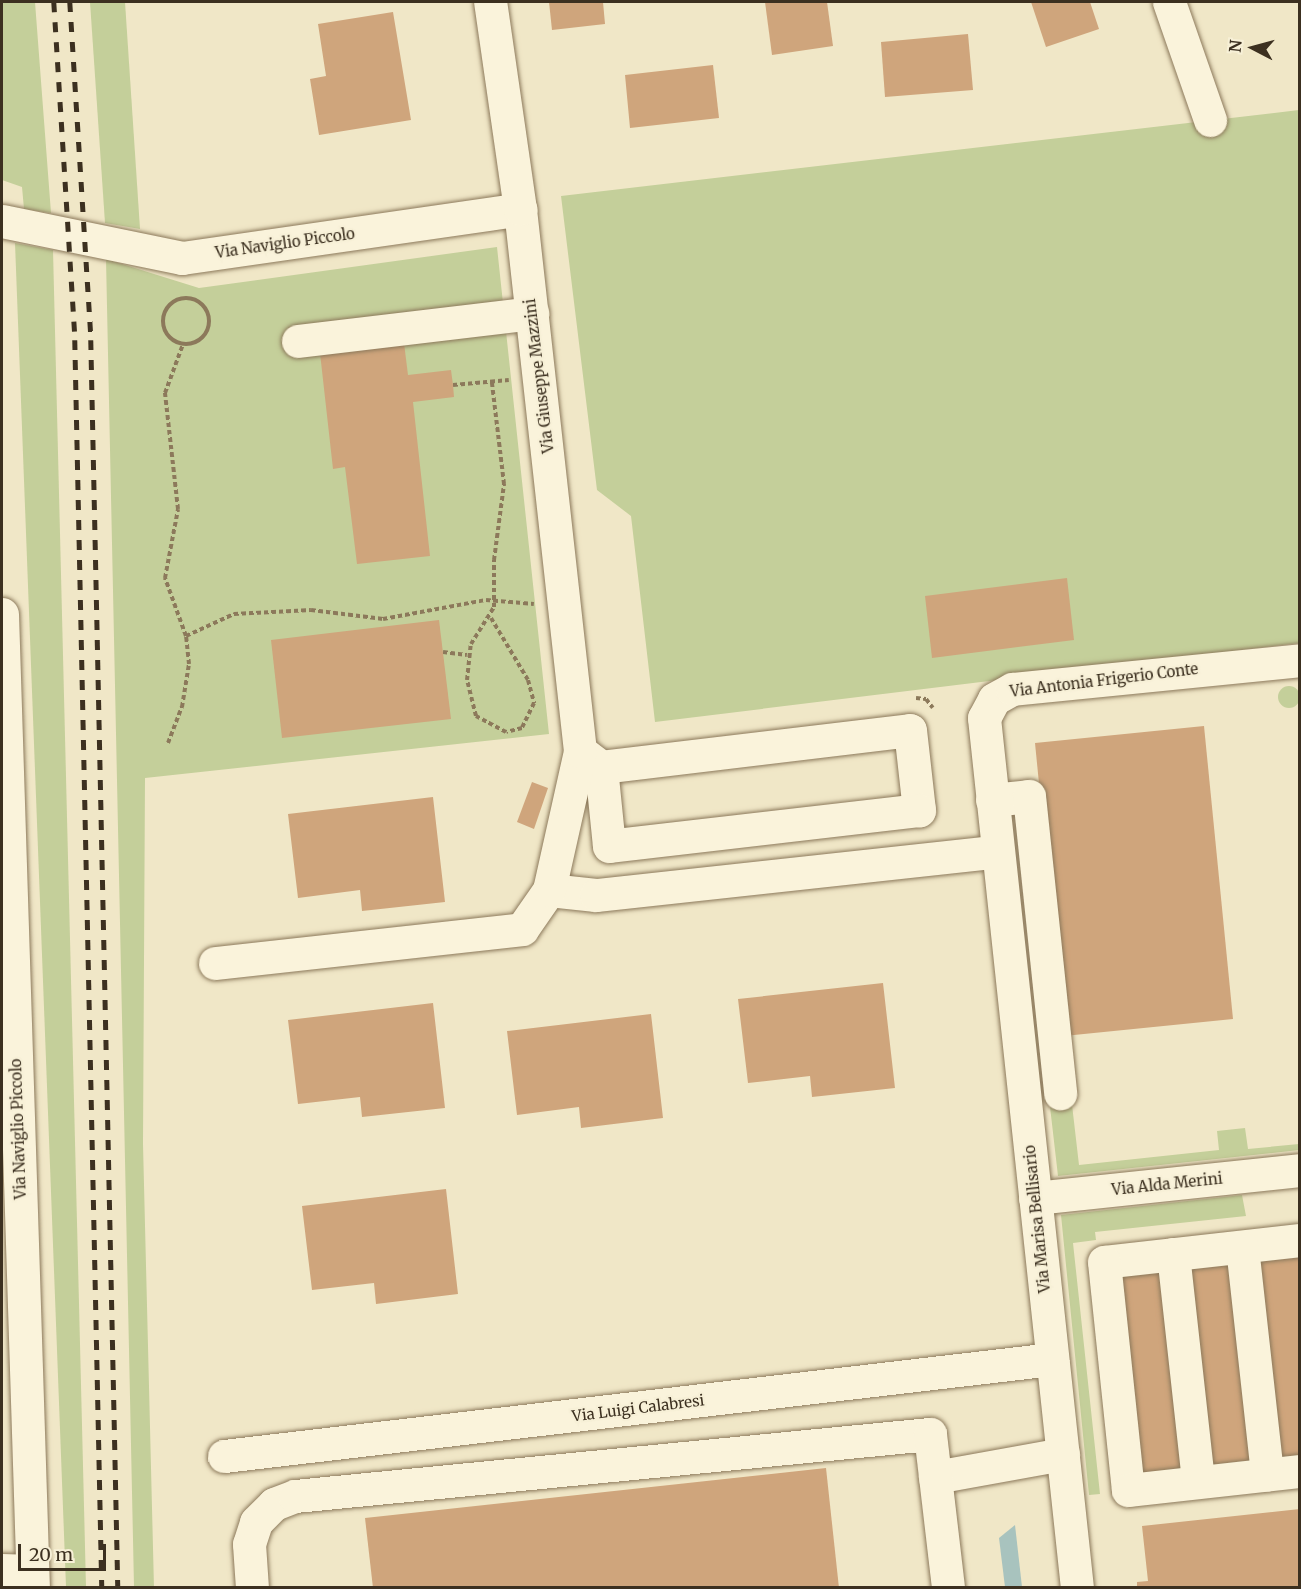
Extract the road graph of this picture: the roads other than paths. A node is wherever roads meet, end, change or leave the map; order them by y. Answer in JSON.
{"nodes":[{"id":1,"x":490,"y":2,"type":"edge"},
{"id":2,"x":1169,"y":2,"type":"edge"},
{"id":3,"x":1210,"y":120,"type":"dead end"},
{"id":4,"x":520,"y":209,"type":"junction"},
{"id":5,"x":2,"y":222,"type":"edge"},
{"id":6,"x":2,"y":241,"type":"edge"},
{"id":7,"x":532,"y":313,"type":"junction"},
{"id":8,"x":298,"y":341,"type":"dead end"},
{"id":9,"x":2,"y":614,"type":"edge"},
{"id":10,"x":1299,"y":660,"type":"edge"},
{"id":11,"x":591,"y":759,"type":"junction"},
{"id":12,"x":992,"y":800,"type":"junction"},
{"id":13,"x":998,"y":851,"type":"junction"},
{"id":14,"x":549,"y":891,"type":"junction"},
{"id":15,"x":215,"y":963,"type":"dead end"},
{"id":16,"x":1060,"y":1093,"type":"dead end"},
{"id":17,"x":1299,"y":1170,"type":"edge"},
{"id":18,"x":1035,"y":1198,"type":"junction"},
{"id":19,"x":1299,"y":1240,"type":"edge"},
{"id":20,"x":1242,"y":1247,"type":"junction"},
{"id":21,"x":1173,"y":1254,"type":"junction"},
{"id":22,"x":1052,"y":1359,"type":"junction"},
{"id":23,"x":1063,"y":1454,"type":"junction"},
{"id":24,"x":224,"y":1456,"type":"dead end"},
{"id":25,"x":1299,"y":1471,"type":"edge"},
{"id":26,"x":1267,"y":1474,"type":"junction"},
{"id":27,"x":935,"y":1477,"type":"junction"},
{"id":28,"x":1198,"y":1482,"type":"junction"},
{"id":29,"x":22,"y":1576,"type":"edge"},
{"id":30,"x":252,"y":1587,"type":"edge"},
{"id":31,"x":948,"y":1587,"type":"edge"},
{"id":32,"x":1077,"y":1587,"type":"edge"}],
"edges":[{"from":1,"to":4,"type":"street","name":"Via Giuseppe Mazzini"},
{"from":2,"to":3,"type":"street"},
{"from":4,"to":5,"type":"street","name":"Via Naviglio Piccolo"},
{"from":4,"to":7,"type":"street","name":"Via Giuseppe Mazzini"},
{"from":5,"to":6,"type":"street"},
{"from":7,"to":8,"type":"street"},
{"from":7,"to":11,"type":"street","name":"Via Giuseppe Mazzini"},
{"from":9,"to":29,"type":"street","name":"Via Naviglio Piccolo"},
{"from":10,"to":12,"type":"street","name":"Via Antonia Frigerio Conte"},
{"from":11,"to":11,"type":"street","name":"Via Giuseppe Mazzini"},
{"from":11,"to":14,"type":"street"},
{"from":12,"to":13,"type":"street","name":"Via Antonia Frigerio Conte"},
{"from":12,"to":16,"type":"street"},
{"from":13,"to":14,"type":"street"},
{"from":13,"to":18,"type":"street","name":"Via Marisa Bellisario"},
{"from":14,"to":15,"type":"street"},
{"from":17,"to":18,"type":"street","name":"Via Alda Merini"},
{"from":18,"to":22,"type":"street","name":"Via Marisa Bellisario"},
{"from":19,"to":20,"type":"street"},
{"from":20,"to":21,"type":"street"},
{"from":20,"to":26,"type":"street"},
{"from":21,"to":28,"type":"street"},
{"from":21,"to":28,"type":"street"},
{"from":22,"to":23,"type":"street","name":"Via Marisa Bellisario"},
{"from":22,"to":24,"type":"street","name":"Via Luigi Calabresi"},
{"from":23,"to":27,"type":"street"},
{"from":23,"to":32,"type":"street","name":"Via Marisa Bellisario"},
{"from":25,"to":26,"type":"street"},
{"from":26,"to":28,"type":"street"},
{"from":27,"to":30,"type":"street"},
{"from":27,"to":31,"type":"street"}]}
